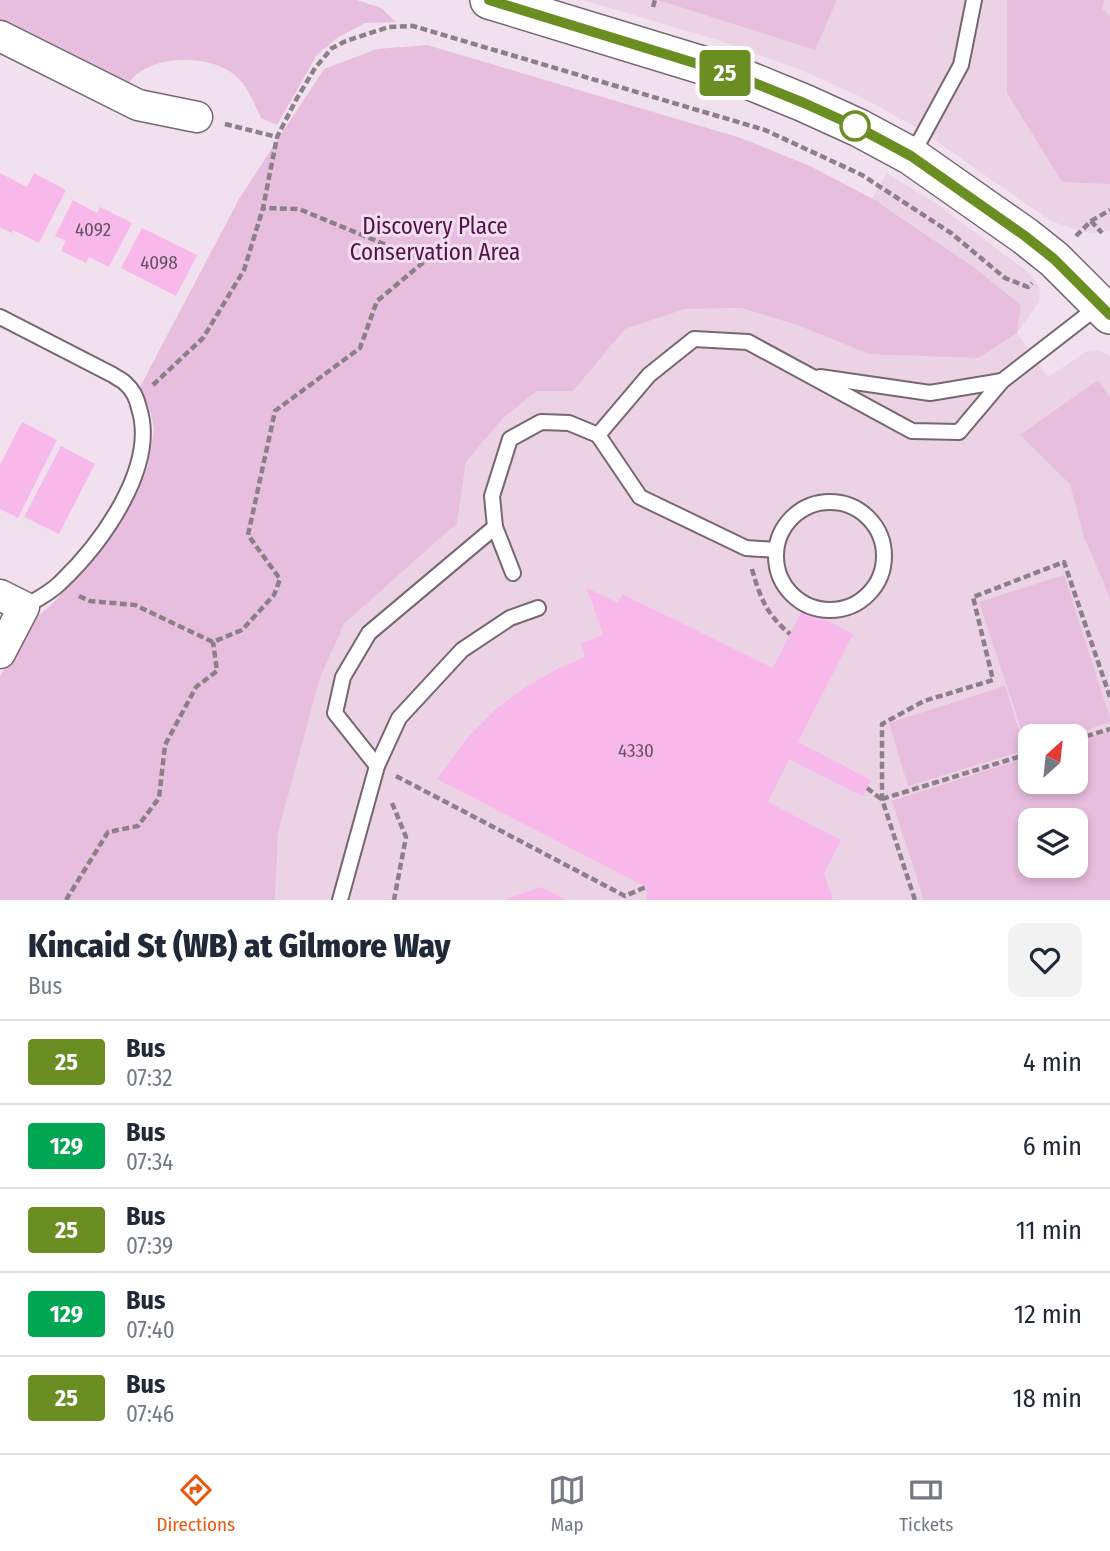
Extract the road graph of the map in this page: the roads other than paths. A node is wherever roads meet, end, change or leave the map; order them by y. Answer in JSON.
{"nodes":[{"id":1,"x":489,"y":0,"type":"edge"},
{"id":2,"x":974,"y":0,"type":"edge"},
{"id":3,"x":0,"y":36,"type":"edge"},
{"id":4,"x":197,"y":117,"type":"dead end"},
{"id":5,"x":911,"y":156,"type":"junction"},
{"id":6,"x":1107,"y":305,"type":"edge"},
{"id":7,"x":0,"y":317,"type":"edge"},
{"id":8,"x":811,"y":376,"type":"junction"},
{"id":9,"x":1002,"y":382,"type":"junction"},
{"id":10,"x":598,"y":435,"type":"junction"},
{"id":11,"x":495,"y":527,"type":"junction"},
{"id":12,"x":776,"y":550,"type":"junction"},
{"id":13,"x":513,"y":573,"type":"dead end"},
{"id":14,"x":12,"y":601,"type":"edge"},
{"id":15,"x":538,"y":608,"type":"dead end"},
{"id":16,"x":0,"y":653,"type":"edge"},
{"id":17,"x":377,"y":766,"type":"junction"},
{"id":18,"x":340,"y":900,"type":"edge"}],
"edges":[{"from":1,"to":5,"type":"street"},
{"from":2,"to":5,"type":"lane"},
{"from":3,"to":4,"type":"street"},
{"from":5,"to":6,"type":"street"},
{"from":6,"to":9,"type":"lane"},
{"from":7,"to":14,"type":"lane"},
{"from":8,"to":9,"type":"lane"},
{"from":8,"to":9,"type":"lane"},
{"from":8,"to":10,"type":"lane"},
{"from":10,"to":11,"type":"lane"},
{"from":10,"to":12,"type":"lane"},
{"from":11,"to":13,"type":"lane"},
{"from":11,"to":17,"type":"lane"},
{"from":12,"to":12,"type":"lane"},
{"from":14,"to":16,"type":"street"},
{"from":15,"to":17,"type":"lane"},
{"from":17,"to":18,"type":"lane"}]}
